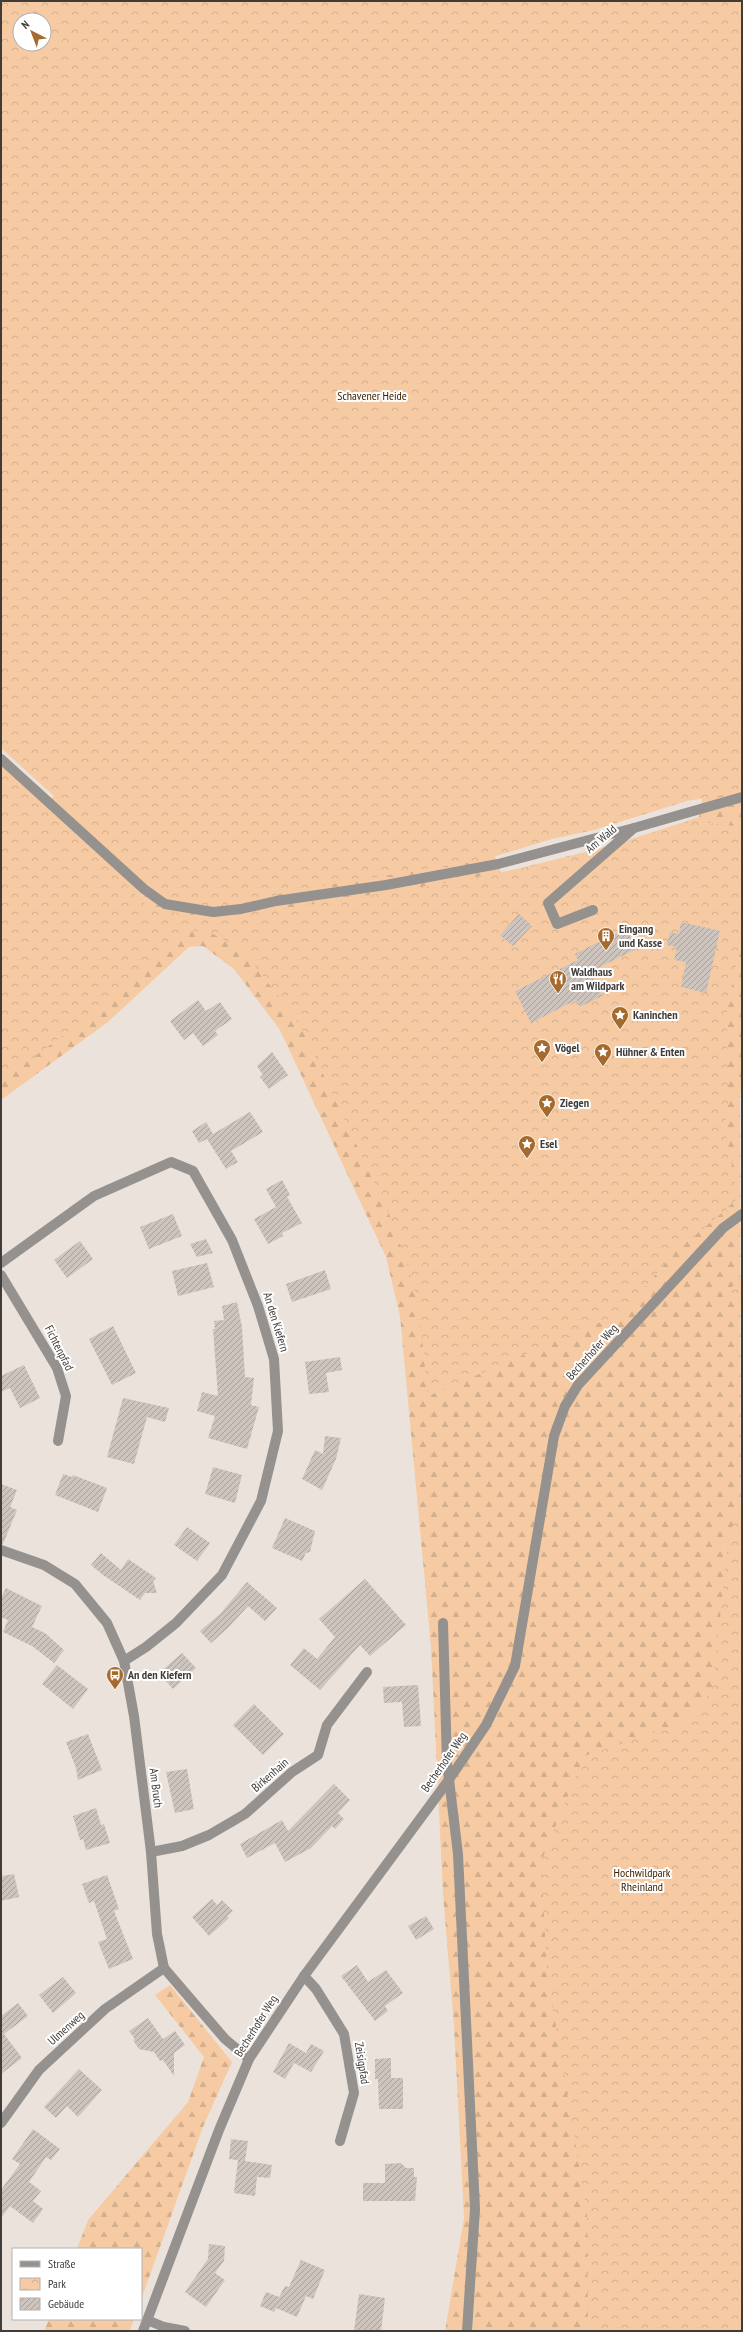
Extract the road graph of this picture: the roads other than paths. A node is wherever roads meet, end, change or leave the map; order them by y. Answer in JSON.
{"nodes":[{"id":1,"x":1,"y":759,"type":"edge"},
{"id":2,"x":742,"y":797,"type":"edge"},
{"id":3,"x":634,"y":828,"type":"junction"},
{"id":4,"x":592,"y":910,"type":"dead end"},
{"id":5,"x":742,"y":1214,"type":"edge"},
{"id":6,"x":1,"y":1263,"type":"edge"},
{"id":7,"x":1,"y":1275,"type":"edge"},
{"id":8,"x":58,"y":1441,"type":"dead end"},
{"id":9,"x":1,"y":1550,"type":"edge"},
{"id":10,"x":443,"y":1623,"type":"dead end"},
{"id":11,"x":124,"y":1660,"type":"junction"},
{"id":12,"x":366,"y":1672,"type":"dead end"},
{"id":13,"x":448,"y":1781,"type":"junction"},
{"id":14,"x":151,"y":1852,"type":"junction"},
{"id":15,"x":164,"y":1968,"type":"junction"},
{"id":16,"x":304,"y":1976,"type":"junction"},
{"id":17,"x":249,"y":2059,"type":"junction"},
{"id":18,"x":1,"y":2123,"type":"edge"},
{"id":19,"x":340,"y":2141,"type":"dead end"},
{"id":20,"x":148,"y":2320,"type":"junction"},
{"id":21,"x":143,"y":2331,"type":"edge"},
{"id":22,"x":185,"y":2331,"type":"edge"},
{"id":23,"x":467,"y":2331,"type":"edge"}],
"edges":[{"from":1,"to":3,"type":"street"},
{"from":2,"to":3,"type":"street","name":"Am Wald"},
{"from":3,"to":4,"type":"street","name":"Am Wald"},
{"from":5,"to":13,"type":"street","name":"Becherhofer Weg"},
{"from":6,"to":11,"type":"street","name":"An den Kiefern"},
{"from":7,"to":8,"type":"street","name":"Fichtenpfad"},
{"from":9,"to":11,"type":"street","name":"Am Bruch"},
{"from":10,"to":13,"type":"street"},
{"from":11,"to":14,"type":"street","name":"Am Bruch"},
{"from":12,"to":14,"type":"street","name":"Birkenhain"},
{"from":13,"to":16,"type":"street","name":"Becherhofer Weg"},
{"from":13,"to":23,"type":"street"},
{"from":14,"to":15,"type":"street","name":"Am Bruch"},
{"from":15,"to":17,"type":"street","name":"Am Bruch"},
{"from":15,"to":18,"type":"street","name":"Ulmenweg"},
{"from":16,"to":17,"type":"street","name":"Becherhofer Weg"},
{"from":16,"to":19,"type":"street","name":"Zeisigpfad"},
{"from":17,"to":20,"type":"street","name":"Becherhofer Weg"},
{"from":20,"to":21,"type":"street","name":"Becherhofer Weg"},
{"from":20,"to":22,"type":"street"}]}
